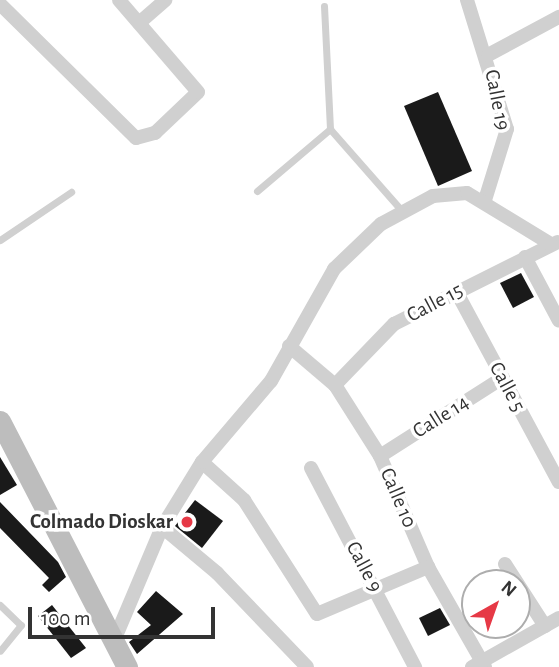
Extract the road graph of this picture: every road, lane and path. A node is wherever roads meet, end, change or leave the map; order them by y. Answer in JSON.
{"nodes":[{"id":1,"x":119,"y":0,"type":"edge"},
{"id":2,"x":164,"y":0,"type":"edge"},
{"id":3,"x":467,"y":0,"type":"edge"},
{"id":4,"x":0,"y":4,"type":"edge"},
{"id":5,"x":324,"y":6,"type":"dead end"},
{"id":6,"x":559,"y":17,"type":"edge"},
{"id":7,"x":139,"y":23,"type":"junction"},
{"id":8,"x":488,"y":55,"type":"junction"},
{"id":9,"x":330,"y":129,"type":"junction"},
{"id":10,"x":257,"y":191,"type":"dead end"},
{"id":11,"x":71,"y":192,"type":"dead end"},
{"id":12,"x":485,"y":200,"type":"junction"},
{"id":13,"x":402,"y":211,"type":"junction"},
{"id":14,"x":0,"y":240,"type":"edge"},
{"id":15,"x":555,"y":243,"type":"edge"},
{"id":16,"x":525,"y":257,"type":"junction"},
{"id":17,"x":456,"y":291,"type":"junction"},
{"id":18,"x":559,"y":321,"type":"edge"},
{"id":19,"x":289,"y":346,"type":"junction"},
{"id":20,"x":501,"y":379,"type":"junction"},
{"id":21,"x":335,"y":385,"type":"junction"},
{"id":22,"x":0,"y":421,"type":"edge"},
{"id":23,"x":380,"y":456,"type":"junction"},
{"id":24,"x":202,"y":462,"type":"junction"},
{"id":25,"x":311,"y":468,"type":"dead end"},
{"id":26,"x":559,"y":482,"type":"edge"},
{"id":27,"x":162,"y":527,"type":"junction"},
{"id":28,"x":505,"y":564,"type":"dead end"},
{"id":29,"x":428,"y":567,"type":"junction"},
{"id":30,"x":377,"y":590,"type":"junction"},
{"id":31,"x":0,"y":605,"type":"edge"},
{"id":32,"x":559,"y":618,"type":"edge"},
{"id":33,"x":545,"y":626,"type":"junction"},
{"id":34,"x":113,"y":643,"type":"junction"},
{"id":35,"x":0,"y":651,"type":"edge"},
{"id":36,"x":480,"y":665,"type":"edge"},
{"id":37,"x":127,"y":667,"type":"edge"},
{"id":38,"x":307,"y":667,"type":"edge"},
{"id":39,"x":415,"y":667,"type":"edge"}],
"edges":[{"from":1,"to":7,"type":"street"},
{"from":2,"to":7,"type":"street"},
{"from":3,"to":8,"type":"street","name":"Calle 19"},
{"from":4,"to":7,"type":"street"},
{"from":5,"to":9,"type":"lane"},
{"from":6,"to":8,"type":"street"},
{"from":8,"to":12,"type":"street","name":"Calle 19"},
{"from":9,"to":10,"type":"lane"},
{"from":9,"to":13,"type":"lane"},
{"from":11,"to":14,"type":"lane"},
{"from":12,"to":13,"type":"street"},
{"from":12,"to":15,"type":"street"},
{"from":13,"to":19,"type":"street"},
{"from":15,"to":16,"type":"street","name":"Calle 15"},
{"from":16,"to":17,"type":"street","name":"Calle 15"},
{"from":16,"to":18,"type":"street"},
{"from":17,"to":20,"type":"street","name":"Calle 5"},
{"from":17,"to":21,"type":"street","name":"Calle 15"},
{"from":19,"to":21,"type":"street","name":"Calle 10"},
{"from":19,"to":24,"type":"street"},
{"from":20,"to":23,"type":"street","name":"Calle 14"},
{"from":20,"to":26,"type":"street","name":"Calle 5"},
{"from":21,"to":23,"type":"street","name":"Calle 10"},
{"from":22,"to":34,"type":"street"},
{"from":23,"to":29,"type":"street","name":"Calle 10"},
{"from":24,"to":27,"type":"street"},
{"from":24,"to":30,"type":"street"},
{"from":25,"to":30,"type":"street","name":"Calle 9"},
{"from":27,"to":34,"type":"street"},
{"from":27,"to":38,"type":"street"},
{"from":28,"to":33,"type":"street"},
{"from":29,"to":30,"type":"street"},
{"from":29,"to":36,"type":"street","name":"Calle 10"},
{"from":30,"to":39,"type":"street","name":"Calle 9"},
{"from":31,"to":35,"type":"lane"},
{"from":32,"to":33,"type":"street"},
{"from":33,"to":36,"type":"street"},
{"from":34,"to":37,"type":"street"}]}
